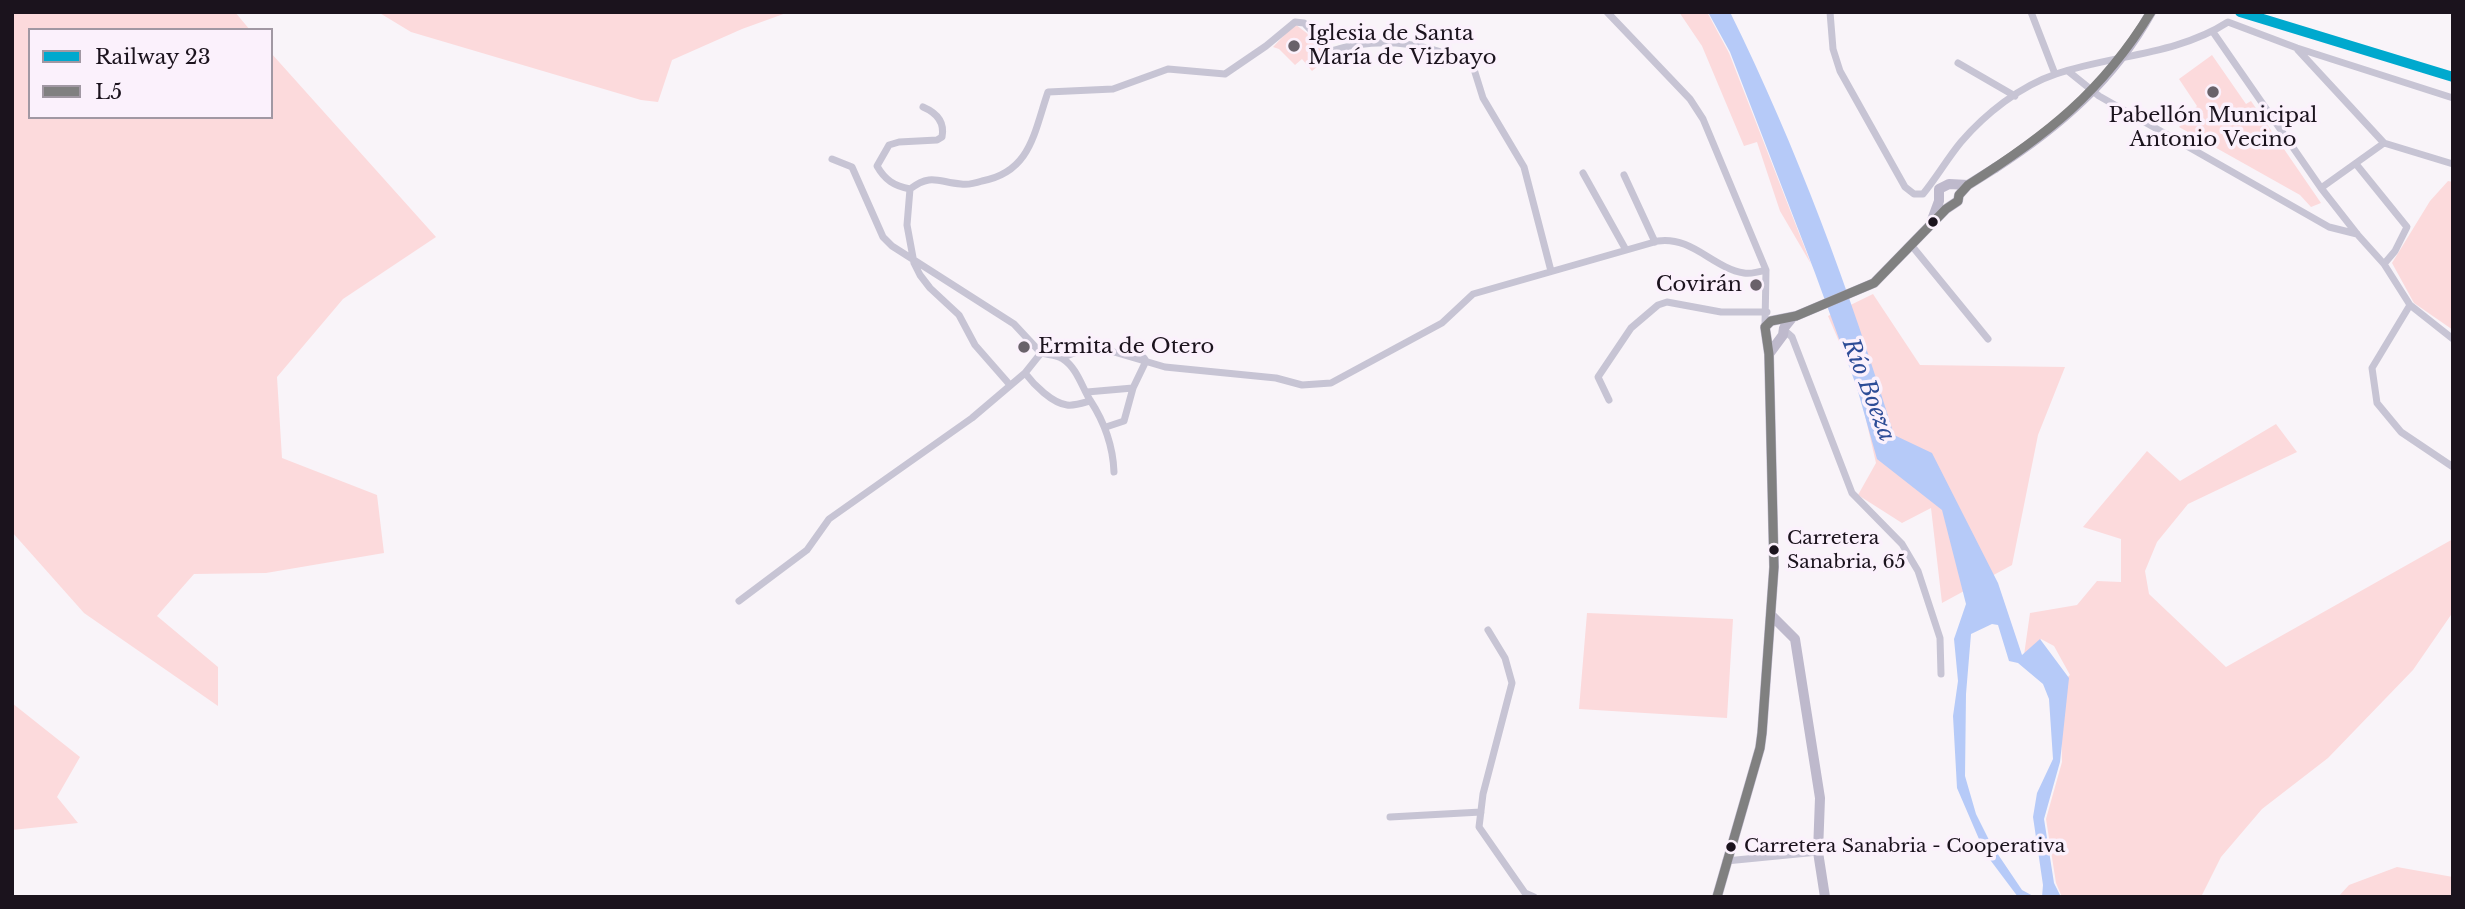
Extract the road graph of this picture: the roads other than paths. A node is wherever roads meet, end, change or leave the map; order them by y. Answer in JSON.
{"nodes":[{"id":1,"x":1606,"y":12,"type":"edge"},
{"id":2,"x":1830,"y":12,"type":"edge"},
{"id":3,"x":2031,"y":12,"type":"edge"},
{"id":4,"x":2151,"y":12,"type":"edge"},
{"id":5,"x":2213,"y":32,"type":"junction"},
{"id":6,"x":2297,"y":48,"type":"junction"},
{"id":7,"x":1958,"y":63,"type":"dead end"},
{"id":8,"x":2068,"y":71,"type":"junction"},
{"id":9,"x":2055,"y":74,"type":"junction"},
{"id":10,"x":2015,"y":96,"type":"junction"},
{"id":11,"x":2453,"y":98,"type":"edge"},
{"id":12,"x":923,"y":107,"type":"dead end"},
{"id":13,"x":2384,"y":143,"type":"junction"},
{"id":14,"x":832,"y":159,"type":"dead end"},
{"id":15,"x":2356,"y":164,"type":"junction"},
{"id":16,"x":2453,"y":164,"type":"edge"},
{"id":17,"x":1583,"y":173,"type":"dead end"},
{"id":18,"x":1624,"y":175,"type":"dead end"},
{"id":19,"x":1938,"y":176,"type":"junction"},
{"id":20,"x":1954,"y":188,"type":"junction"},
{"id":21,"x":2321,"y":188,"type":"junction"},
{"id":22,"x":910,"y":189,"type":"junction"},
{"id":23,"x":1927,"y":189,"type":"junction"},
{"id":24,"x":1942,"y":201,"type":"junction"},
{"id":25,"x":2357,"y":234,"type":"junction"},
{"id":26,"x":1655,"y":242,"type":"junction"},
{"id":27,"x":1912,"y":246,"type":"junction"},
{"id":28,"x":1626,"y":250,"type":"junction"},
{"id":29,"x":914,"y":263,"type":"junction"},
{"id":30,"x":2384,"y":264,"type":"junction"},
{"id":31,"x":1766,"y":270,"type":"junction"},
{"id":32,"x":1551,"y":271,"type":"junction"},
{"id":33,"x":2410,"y":305,"type":"junction"},
{"id":34,"x":1775,"y":328,"type":"junction"},
{"id":35,"x":1988,"y":339,"type":"dead end"},
{"id":36,"x":2453,"y":339,"type":"edge"},
{"id":37,"x":1041,"y":353,"type":"junction"},
{"id":38,"x":1061,"y":358,"type":"junction"},
{"id":39,"x":1144,"y":359,"type":"junction"},
{"id":40,"x":1025,"y":373,"type":"junction"},
{"id":41,"x":1010,"y":386,"type":"junction"},
{"id":42,"x":1133,"y":388,"type":"junction"},
{"id":43,"x":1087,"y":392,"type":"junction"},
{"id":44,"x":1609,"y":400,"type":"dead end"},
{"id":45,"x":1092,"y":402,"type":"junction"},
{"id":46,"x":1106,"y":427,"type":"junction"},
{"id":47,"x":2453,"y":467,"type":"edge"},
{"id":48,"x":1114,"y":472,"type":"dead end"},
{"id":49,"x":739,"y":601,"type":"dead end"},
{"id":50,"x":1772,"y":616,"type":"junction"},
{"id":51,"x":1488,"y":630,"type":"dead end"},
{"id":52,"x":1941,"y":674,"type":"dead end"},
{"id":53,"x":1481,"y":812,"type":"junction"},
{"id":54,"x":1390,"y":817,"type":"dead end"},
{"id":55,"x":1818,"y":852,"type":"junction"},
{"id":56,"x":1726,"y":861,"type":"junction"},
{"id":57,"x":1534,"y":897,"type":"edge"},
{"id":58,"x":1717,"y":897,"type":"edge"},
{"id":59,"x":1825,"y":897,"type":"edge"}],
"edges":[{"from":1,"to":31,"type":"street"},
{"from":2,"to":23,"type":"street"},
{"from":3,"to":9,"type":"street"},
{"from":4,"to":20,"type":"street","bridge":true},
{"from":5,"to":6,"type":"street"},
{"from":5,"to":8,"type":"street"},
{"from":5,"to":21,"type":"street"},
{"from":6,"to":11,"type":"street"},
{"from":6,"to":13,"type":"street"},
{"from":7,"to":10,"type":"street"},
{"from":8,"to":9,"type":"street"},
{"from":8,"to":25,"type":"street"},
{"from":9,"to":10,"type":"street"},
{"from":10,"to":19,"type":"street"},
{"from":12,"to":22,"type":"street"},
{"from":13,"to":15,"type":"street"},
{"from":13,"to":16,"type":"street"},
{"from":14,"to":29,"type":"street"},
{"from":15,"to":21,"type":"street"},
{"from":15,"to":30,"type":"street"},
{"from":17,"to":28,"type":"street"},
{"from":18,"to":26,"type":"street"},
{"from":19,"to":20,"type":"street"},
{"from":19,"to":23,"type":"street"},
{"from":20,"to":24,"type":"street"},
{"from":20,"to":24,"type":"street"},
{"from":21,"to":25,"type":"street"},
{"from":22,"to":29,"type":"street"},
{"from":22,"to":32,"type":"street"},
{"from":23,"to":24,"type":"street"},
{"from":24,"to":27,"type":"street"},
{"from":25,"to":30,"type":"street"},
{"from":26,"to":28,"type":"street"},
{"from":26,"to":31,"type":"street"},
{"from":27,"to":34,"type":"street"},
{"from":27,"to":35,"type":"street"},
{"from":28,"to":32,"type":"street"},
{"from":29,"to":37,"type":"street"},
{"from":29,"to":41,"type":"street"},
{"from":30,"to":33,"type":"street"},
{"from":31,"to":34,"type":"street"},
{"from":32,"to":39,"type":"street"},
{"from":33,"to":36,"type":"street"},
{"from":33,"to":47,"type":"street"},
{"from":34,"to":44,"type":"street"},
{"from":34,"to":50,"type":"street"},
{"from":34,"to":52,"type":"street"},
{"from":37,"to":38,"type":"street"},
{"from":37,"to":40,"type":"street"},
{"from":38,"to":39,"type":"street"},
{"from":38,"to":43,"type":"street"},
{"from":39,"to":42,"type":"street"},
{"from":40,"to":41,"type":"street"},
{"from":40,"to":45,"type":"street"},
{"from":41,"to":49,"type":"street"},
{"from":42,"to":43,"type":"street"},
{"from":42,"to":46,"type":"street"},
{"from":43,"to":45,"type":"street"},
{"from":45,"to":46,"type":"street"},
{"from":46,"to":48,"type":"street"},
{"from":50,"to":55,"type":"street"},
{"from":50,"to":56,"type":"street"},
{"from":51,"to":53,"type":"street"},
{"from":53,"to":54,"type":"street"},
{"from":53,"to":57,"type":"street"},
{"from":55,"to":56,"type":"street"},
{"from":55,"to":59,"type":"street"},
{"from":56,"to":58,"type":"street"}]}
